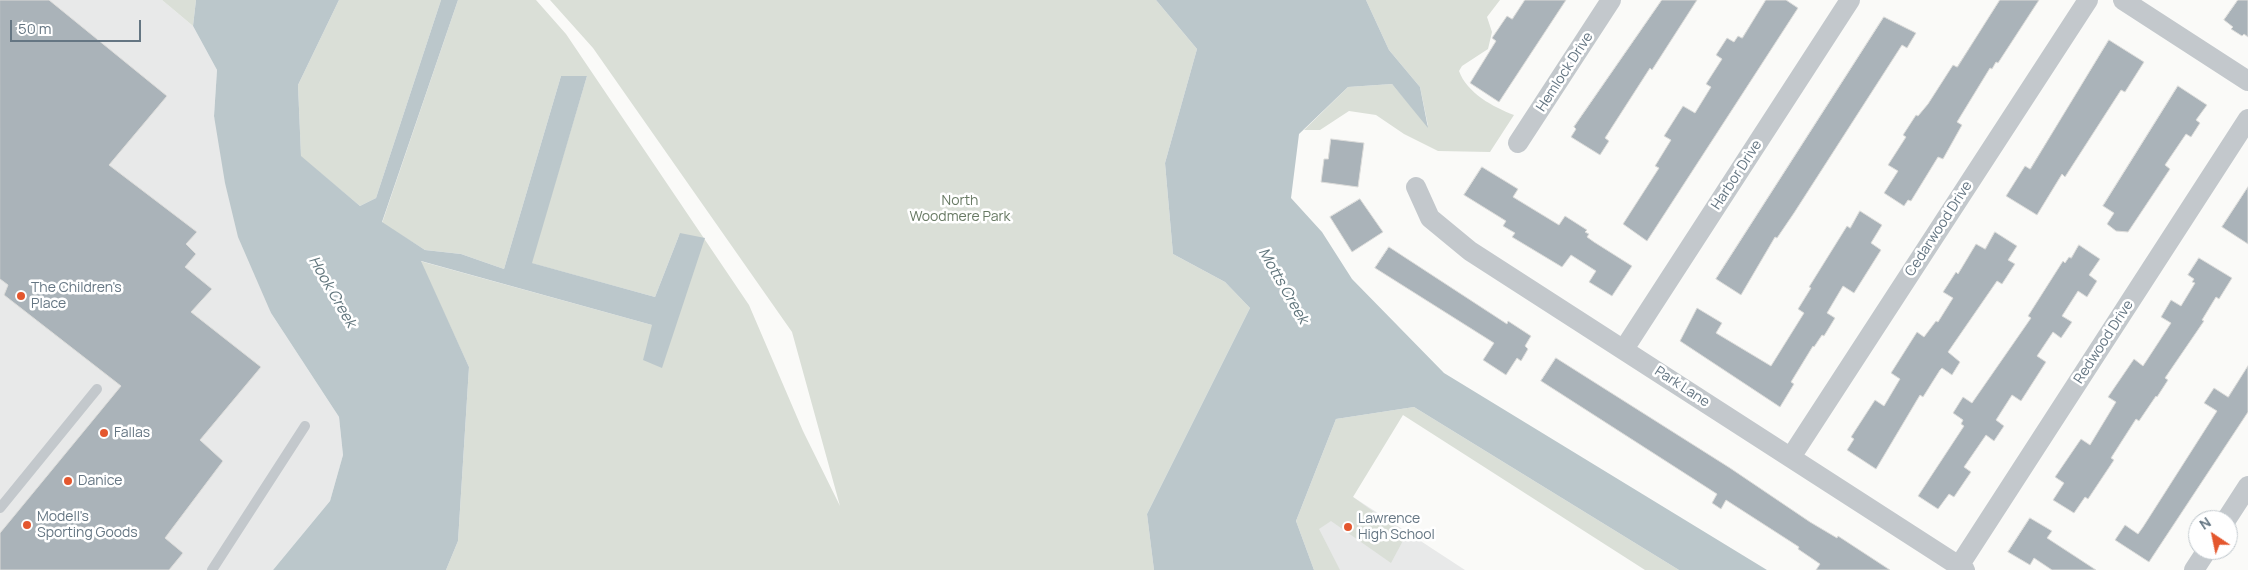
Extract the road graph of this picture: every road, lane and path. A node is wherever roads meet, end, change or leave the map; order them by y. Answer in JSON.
{"nodes":[{"id":1,"x":1611,"y":0,"type":"edge"},
{"id":2,"x":1850,"y":0,"type":"edge"},
{"id":3,"x":2088,"y":0,"type":"edge"},
{"id":4,"x":2123,"y":0,"type":"edge"},
{"id":5,"x":2248,"y":81,"type":"edge"},
{"id":6,"x":2248,"y":119,"type":"edge"},
{"id":7,"x":1518,"y":143,"type":"dead end"},
{"id":8,"x":1416,"y":187,"type":"dead end"},
{"id":9,"x":1624,"y":349,"type":"junction"},
{"id":10,"x":98,"y":390,"type":"dead end"},
{"id":11,"x":305,"y":426,"type":"dead end"},
{"id":12,"x":1791,"y":457,"type":"junction"},
{"id":13,"x":2248,"y":486,"type":"edge"},
{"id":14,"x":0,"y":508,"type":"edge"},
{"id":15,"x":2232,"y":510,"type":"edge"},
{"id":16,"x":1962,"y":568,"type":"edge"},
{"id":17,"x":212,"y":570,"type":"edge"}],
"edges":[{"from":1,"to":7,"type":"street","name":"Hemlock Drive"},
{"from":2,"to":9,"type":"street","name":"Harbor Drive"},
{"from":3,"to":12,"type":"street","name":"Cedarwood Drive"},
{"from":4,"to":5,"type":"street"},
{"from":6,"to":16,"type":"street","name":"Redwood Drive"},
{"from":8,"to":9,"type":"street","name":"Park Lane"},
{"from":9,"to":12,"type":"street","name":"Park Lane"},
{"from":10,"to":14,"type":"lane"},
{"from":11,"to":17,"type":"lane"},
{"from":12,"to":16,"type":"street","name":"Park Lane"},
{"from":13,"to":15,"type":"street"}]}
